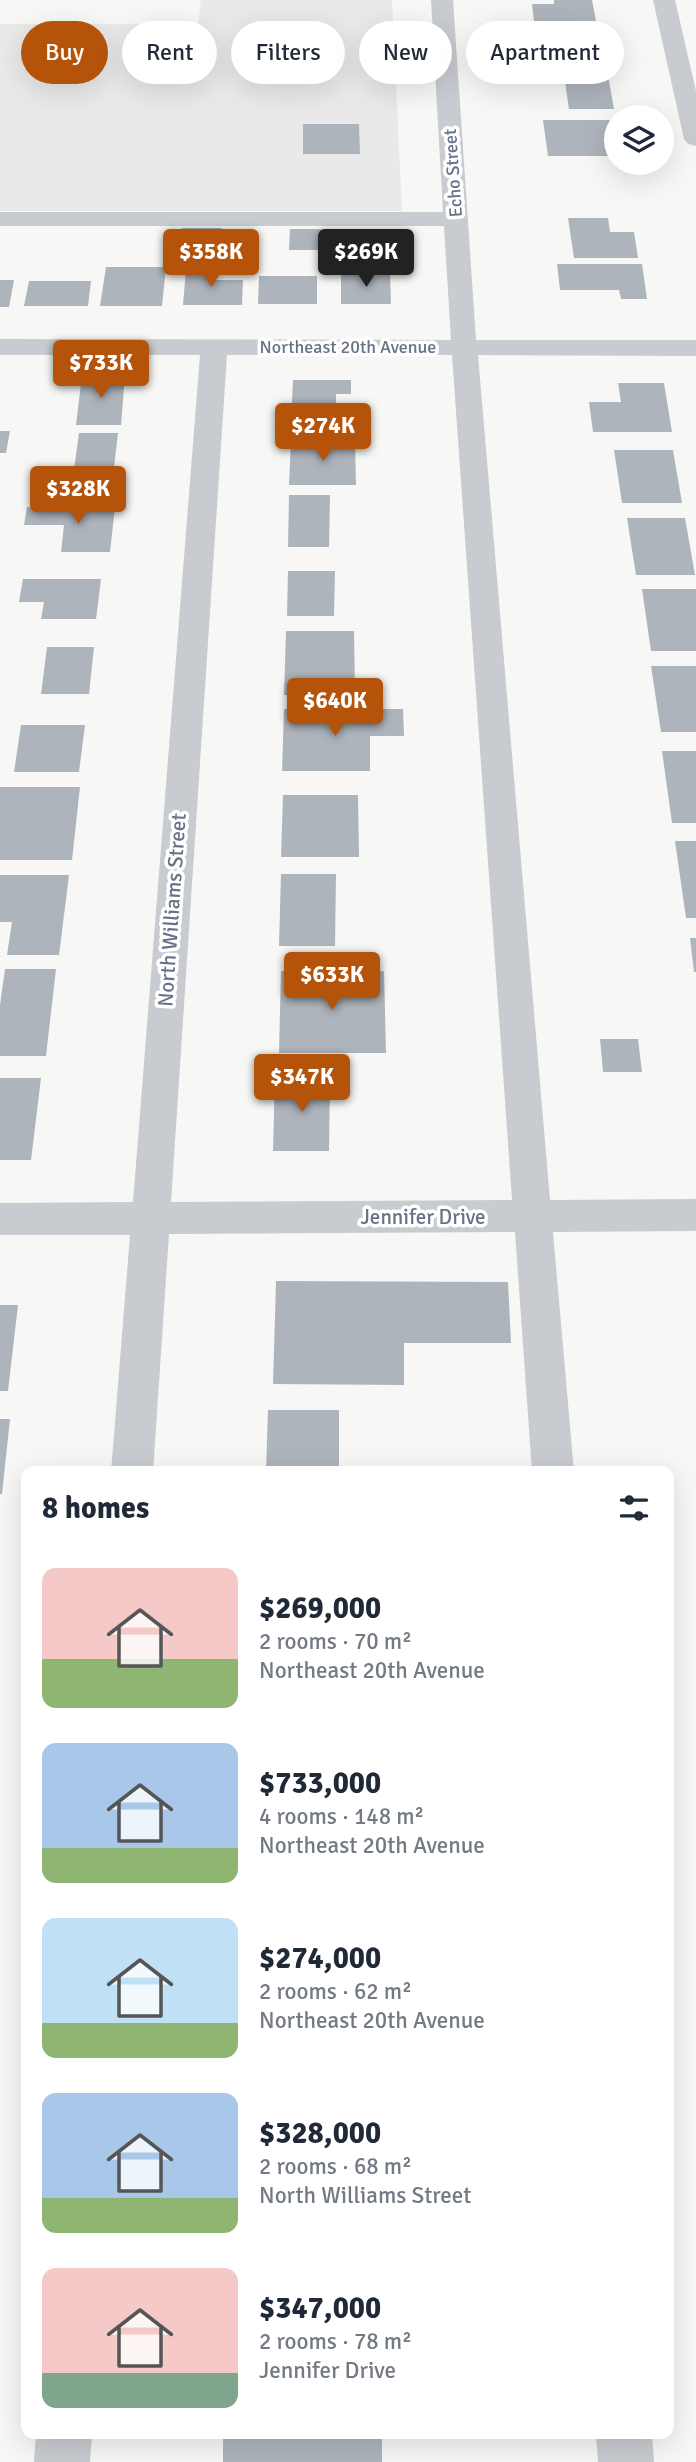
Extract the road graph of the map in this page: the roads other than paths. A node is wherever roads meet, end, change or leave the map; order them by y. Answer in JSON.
{"nodes":[{"id":1,"x":442,"y":0,"type":"edge"},
{"id":2,"x":664,"y":0,"type":"edge"},
{"id":3,"x":696,"y":139,"type":"edge"},
{"id":4,"x":0,"y":219,"type":"edge"},
{"id":5,"x":456,"y":219,"type":"junction"},
{"id":6,"x":0,"y":347,"type":"edge"},
{"id":7,"x":464,"y":347,"type":"junction"},
{"id":8,"x":214,"y":348,"type":"junction"},
{"id":9,"x":696,"y":348,"type":"edge"},
{"id":10,"x":696,"y":1215,"type":"edge"},
{"id":11,"x":535,"y":1216,"type":"junction"},
{"id":12,"x":149,"y":1218,"type":"junction"},
{"id":13,"x":0,"y":1219,"type":"edge"},
{"id":14,"x":132,"y":1466,"type":"edge"},
{"id":15,"x":553,"y":1466,"type":"edge"},
{"id":16,"x":64,"y":2439,"type":"edge"},
{"id":17,"x":624,"y":2439,"type":"edge"},
{"id":18,"x":62,"y":2462,"type":"edge"},
{"id":19,"x":626,"y":2462,"type":"edge"}],
"edges":[{"from":1,"to":5,"type":"street","name":"Echo Street"},
{"from":2,"to":3,"type":"street"},
{"from":4,"to":5,"type":"street"},
{"from":5,"to":7,"type":"street","name":"Echo Street"},
{"from":6,"to":8,"type":"street","name":"Northeast 20th Avenue"},
{"from":7,"to":8,"type":"street","name":"Northeast 20th Avenue"},
{"from":7,"to":9,"type":"street","name":"Northeast 20th Avenue"},
{"from":7,"to":11,"type":"street","name":"Echo Street"},
{"from":8,"to":12,"type":"street","name":"North Williams Street"},
{"from":10,"to":11,"type":"street","name":"Jennifer Drive"},
{"from":11,"to":12,"type":"street","name":"Jennifer Drive"},
{"from":11,"to":15,"type":"street","name":"Echo Street"},
{"from":12,"to":13,"type":"street","name":"Jennifer Drive"},
{"from":12,"to":14,"type":"street","name":"North Williams Street"},
{"from":16,"to":18,"type":"street"},
{"from":17,"to":19,"type":"street"}]}
